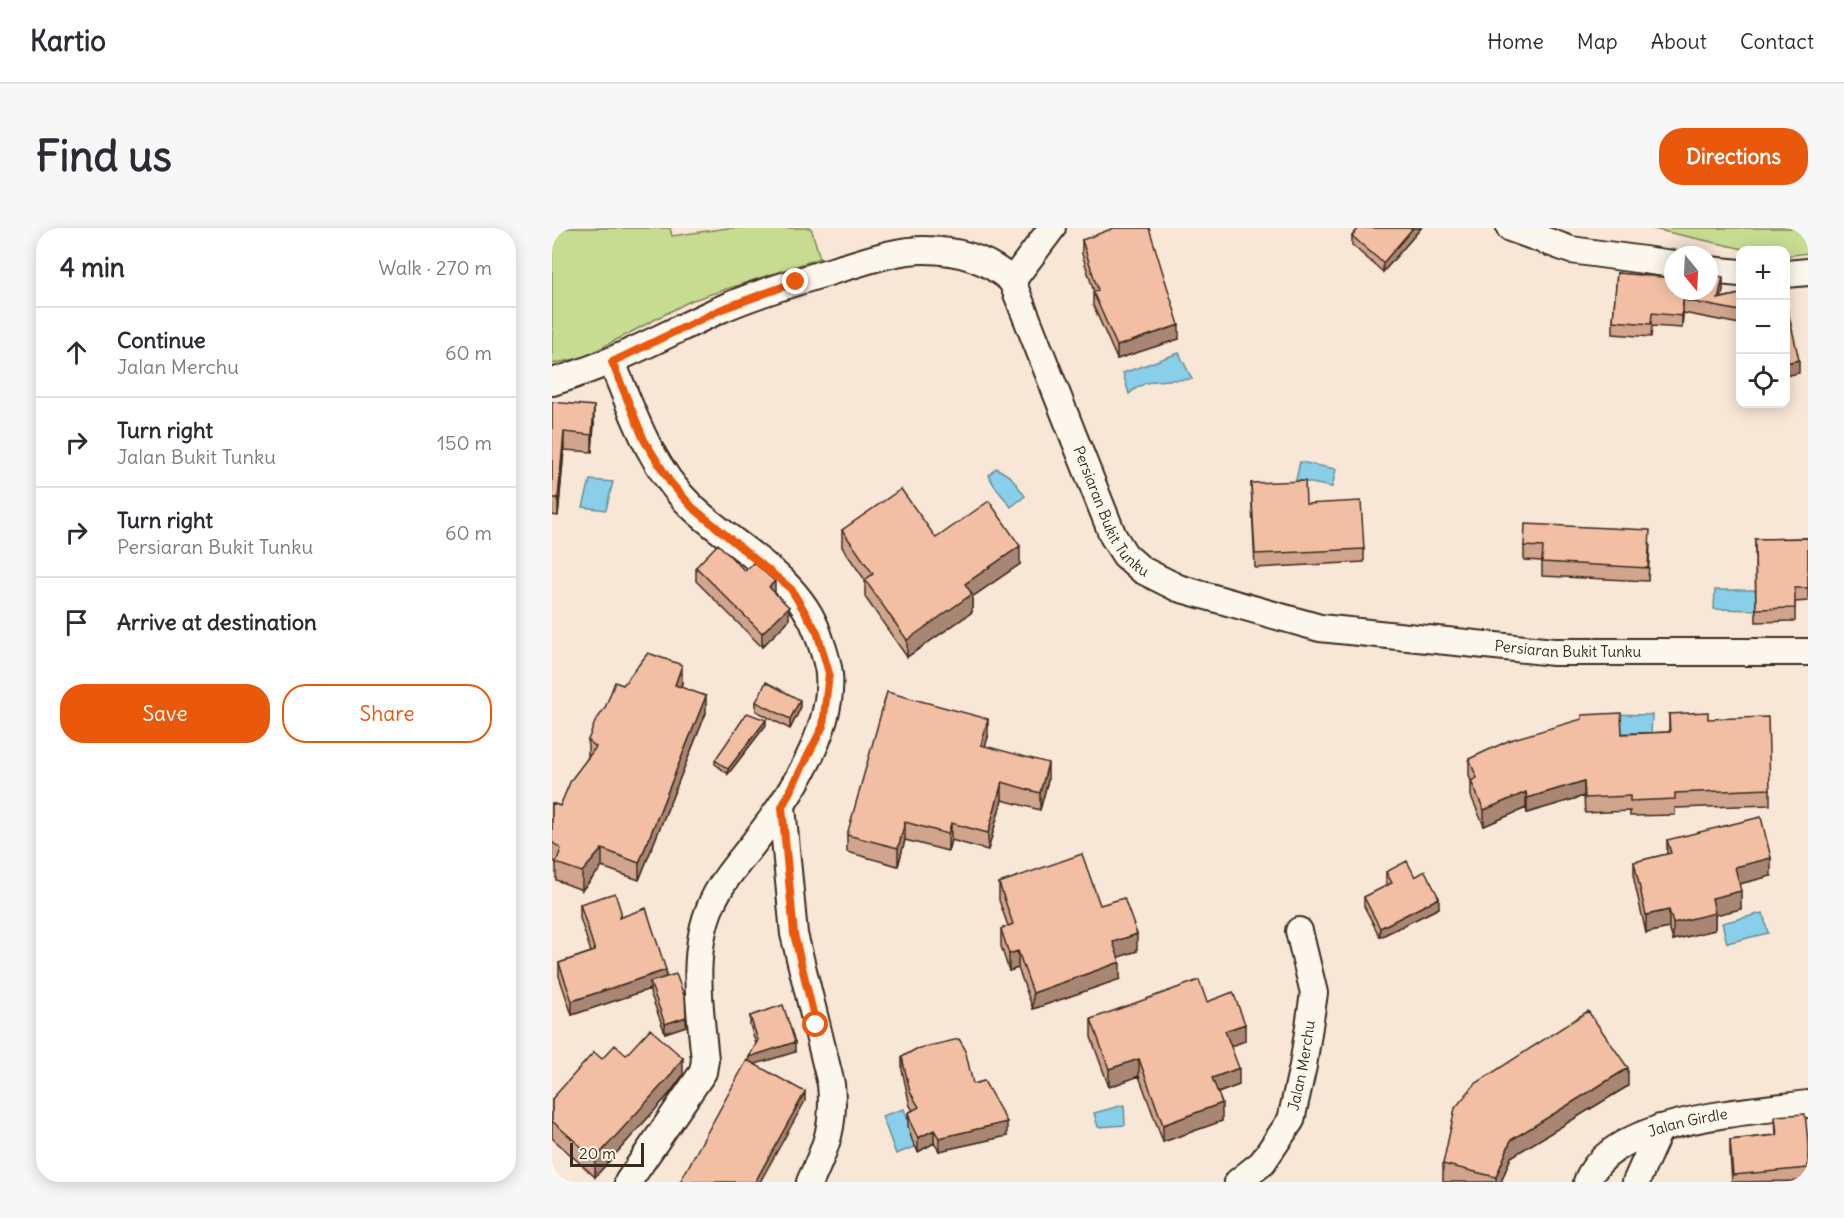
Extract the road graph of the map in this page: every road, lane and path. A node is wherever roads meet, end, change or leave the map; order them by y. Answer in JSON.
{"nodes":[{"id":1,"x":1052,"y":228,"type":"edge"},
{"id":2,"x":1510,"y":228,"type":"edge"},
{"id":3,"x":1664,"y":263,"type":"edge"},
{"id":4,"x":1718,"y":271,"type":"edge"},
{"id":5,"x":1808,"y":272,"type":"edge"},
{"id":6,"x":1736,"y":273,"type":"edge"},
{"id":7,"x":1790,"y":274,"type":"edge"},
{"id":8,"x":1012,"y":281,"type":"junction"},
{"id":9,"x":612,"y":362,"type":"junction"},
{"id":10,"x":552,"y":382,"type":"edge"},
{"id":11,"x":1808,"y":652,"type":"edge"},
{"id":12,"x":782,"y":807,"type":"junction"},
{"id":13,"x":1299,"y":931,"type":"dead end"},
{"id":14,"x":1808,"y":1104,"type":"edge"},
{"id":15,"x":1660,"y":1128,"type":"junction"},
{"id":16,"x":628,"y":1182,"type":"edge"},
{"id":17,"x":810,"y":1182,"type":"edge"},
{"id":18,"x":1238,"y":1182,"type":"edge"},
{"id":19,"x":1587,"y":1182,"type":"edge"},
{"id":20,"x":1636,"y":1182,"type":"edge"}],
"edges":[{"from":1,"to":8,"type":"street"},
{"from":2,"to":3,"type":"street"},
{"from":4,"to":6,"type":"street"},
{"from":5,"to":7,"type":"street"},
{"from":8,"to":9,"type":"street"},
{"from":8,"to":11,"type":"street","name":"Persiaran Bukit Tunku"},
{"from":9,"to":10,"type":"street"},
{"from":9,"to":12,"type":"street"},
{"from":12,"to":16,"type":"street"},
{"from":12,"to":17,"type":"street"},
{"from":13,"to":18,"type":"street","name":"Jalan Merchu"},
{"from":14,"to":15,"type":"street","name":"Jalan Girdle"},
{"from":15,"to":19,"type":"street","name":"Jalan Girdle"},
{"from":15,"to":20,"type":"street"}]}
